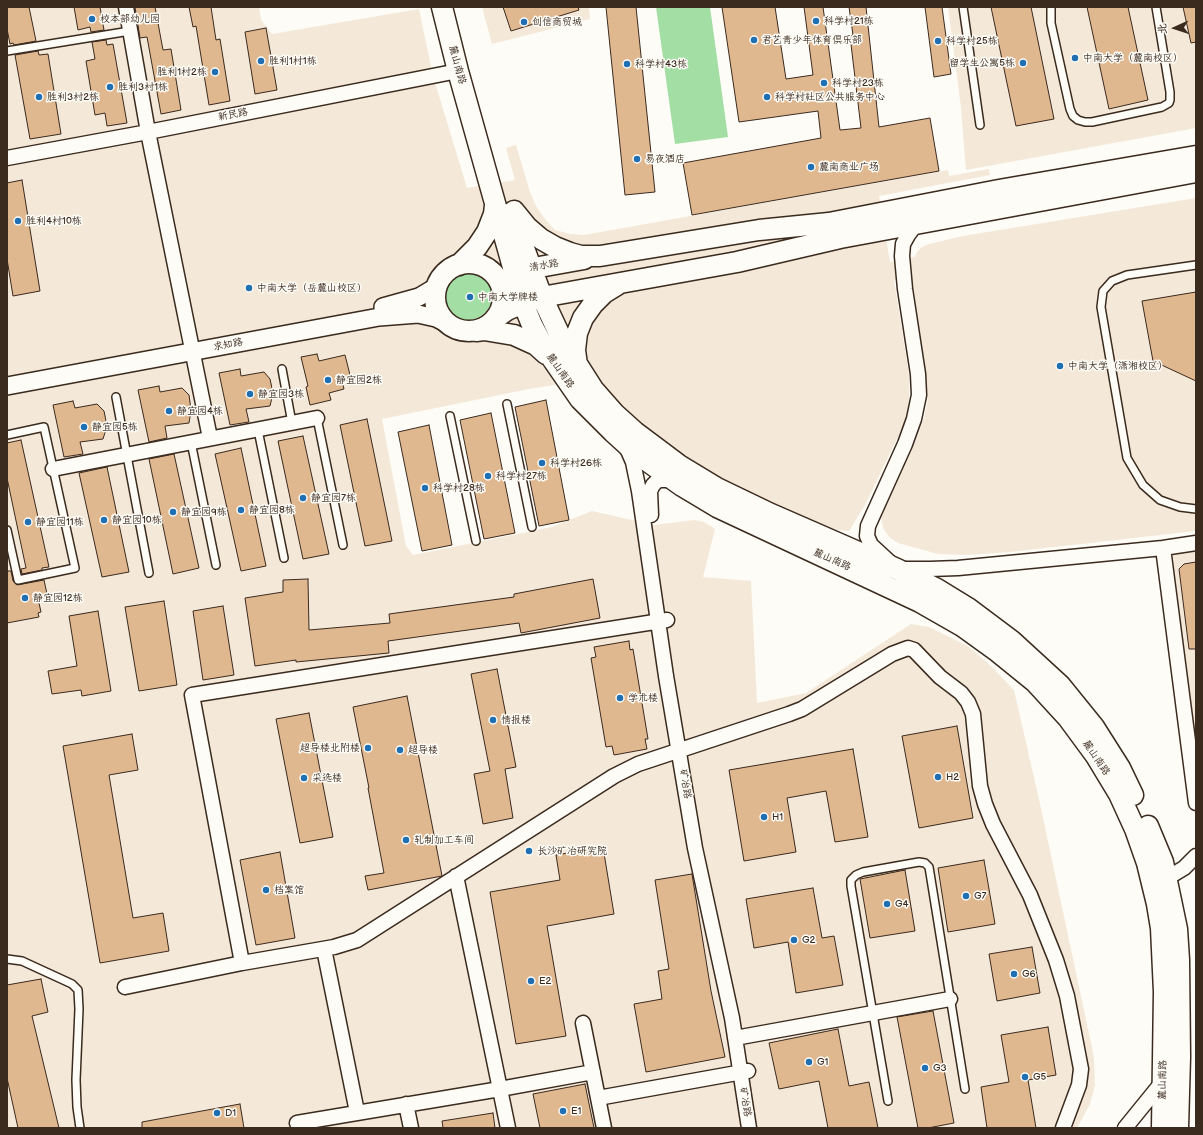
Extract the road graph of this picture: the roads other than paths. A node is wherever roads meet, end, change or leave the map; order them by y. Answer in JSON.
{"nodes":[{"id":1,"x":126,"y":7,"type":"edge"},
{"id":2,"x":442,"y":7,"type":"edge"},
{"id":3,"x":454,"y":7,"type":"edge"},
{"id":4,"x":962,"y":7,"type":"edge"},
{"id":5,"x":1051,"y":7,"type":"edge"},
{"id":6,"x":1156,"y":7,"type":"edge"},
{"id":7,"x":130,"y":31,"type":"junction"},
{"id":8,"x":7,"y":51,"type":"edge"},
{"id":9,"x":458,"y":70,"type":"junction"},
{"id":10,"x":980,"y":125,"type":"dead end"},
{"id":11,"x":148,"y":132,"type":"junction"},
{"id":12,"x":1196,"y":156,"type":"edge"},
{"id":13,"x":7,"y":158,"type":"edge"},
{"id":14,"x":1196,"y":172,"type":"edge"},
{"id":15,"x":501,"y":199,"type":"junction"},
{"id":16,"x":918,"y":223,"type":"junction"},
{"id":17,"x":600,"y":256,"type":"junction"},
{"id":18,"x":459,"y":265,"type":"junction"},
{"id":19,"x":1196,"y":265,"type":"edge"},
{"id":20,"x":489,"y":269,"type":"junction"},
{"id":21,"x":522,"y":270,"type":"junction"},
{"id":22,"x":440,"y":281,"type":"junction"},
{"id":23,"x":620,"y":283,"type":"junction"},
{"id":24,"x":532,"y":300,"type":"junction"},
{"id":25,"x":497,"y":317,"type":"junction"},
{"id":26,"x":448,"y":324,"type":"junction"},
{"id":27,"x":474,"y":331,"type":"junction"},
{"id":28,"x":192,"y":348,"type":"junction"},
{"id":29,"x":552,"y":361,"type":"junction"},
{"id":30,"x":577,"y":365,"type":"junction"},
{"id":31,"x":282,"y":369,"type":"dead end"},
{"id":32,"x":8,"y":384,"type":"edge"},
{"id":33,"x":116,"y":397,"type":"dead end"},
{"id":34,"x":507,"y":404,"type":"dead end"},
{"id":35,"x":450,"y":416,"type":"dead end"},
{"id":36,"x":317,"y":418,"type":"joint"},
{"id":37,"x":292,"y":423,"type":"junction"},
{"id":38,"x":258,"y":430,"type":"junction"},
{"id":39,"x":7,"y":435,"type":"edge"},
{"id":40,"x":210,"y":438,"type":"junction"},
{"id":41,"x":623,"y":441,"type":"junction"},
{"id":42,"x":191,"y":442,"type":"junction"},
{"id":43,"x":127,"y":455,"type":"junction"},
{"id":44,"x":53,"y":469,"type":"junction"},
{"id":45,"x":673,"y":480,"type":"junction"},
{"id":46,"x":1196,"y":509,"type":"edge"},
{"id":47,"x":532,"y":527,"type":"dead end"},
{"id":48,"x":7,"y":530,"type":"edge"},
{"id":49,"x":476,"y":541,"type":"dead end"},
{"id":50,"x":1196,"y":543,"type":"edge"},
{"id":51,"x":342,"y":545,"type":"dead end"},
{"id":52,"x":1163,"y":548,"type":"junction"},
{"id":53,"x":284,"y":558,"type":"dead end"},
{"id":54,"x":216,"y":565,"type":"dead end"},
{"id":55,"x":958,"y":568,"type":"junction"},
{"id":56,"x":897,"y":569,"type":"junction"},
{"id":57,"x":149,"y":573,"type":"dead end"},
{"id":58,"x":950,"y":597,"type":"junction"},
{"id":59,"x":663,"y":621,"type":"junction"},
{"id":60,"x":683,"y":749,"type":"junction"},
{"id":61,"x":1195,"y":790,"type":"edge"},
{"id":62,"x":1196,"y":803,"type":"edge"},
{"id":63,"x":1196,"y":856,"type":"edge"},
{"id":64,"x":456,"y":876,"type":"junction"},
{"id":65,"x":1159,"y":878,"type":"junction"},
{"id":66,"x":324,"y":949,"type":"junction"},
{"id":67,"x":7,"y":959,"type":"edge"},
{"id":68,"x":242,"y":963,"type":"junction"},
{"id":69,"x":125,"y":987,"type":"dead end"},
{"id":70,"x":950,"y":999,"type":"junction"},
{"id":71,"x":873,"y":1013,"type":"junction"},
{"id":72,"x":583,"y":1023,"type":"dead end"},
{"id":73,"x":739,"y":1037,"type":"junction"},
{"id":74,"x":1180,"y":1057,"type":"junction"},
{"id":75,"x":593,"y":1072,"type":"junction"},
{"id":76,"x":744,"y":1072,"type":"junction"},
{"id":77,"x":1163,"y":1081,"type":"junction"},
{"id":78,"x":500,"y":1089,"type":"junction"},
{"id":79,"x":965,"y":1089,"type":"dead end"},
{"id":80,"x":598,"y":1098,"type":"junction"},
{"id":81,"x":888,"y":1101,"type":"dead end"},
{"id":82,"x":406,"y":1104,"type":"junction"},
{"id":83,"x":357,"y":1112,"type":"junction"},
{"id":84,"x":297,"y":1123,"type":"dead end"},
{"id":85,"x":80,"y":1128,"type":"edge"},
{"id":86,"x":411,"y":1128,"type":"edge"},
{"id":87,"x":508,"y":1128,"type":"edge"},
{"id":88,"x":604,"y":1128,"type":"edge"},
{"id":89,"x":749,"y":1128,"type":"edge"},
{"id":90,"x":756,"y":1128,"type":"edge"},
{"id":91,"x":1063,"y":1128,"type":"edge"},
{"id":92,"x":1125,"y":1128,"type":"edge"},
{"id":93,"x":1162,"y":1128,"type":"edge"},
{"id":94,"x":1178,"y":1128,"type":"edge"}],
"edges":[{"from":1,"to":7,"type":"street"},
{"from":2,"to":9,"type":"main road","name":"麓山南路"},
{"from":3,"to":15,"type":"main road","name":"麓山南路"},
{"from":4,"to":10,"type":"lane"},
{"from":5,"to":6,"type":"lane"},
{"from":7,"to":8,"type":"lane"},
{"from":7,"to":11,"type":"street"},
{"from":9,"to":11,"type":"street","name":"新民路"},
{"from":9,"to":15,"type":"main road","name":"麓山南路"},
{"from":11,"to":13,"type":"street","name":"新民路"},
{"from":11,"to":28,"type":"street"},
{"from":12,"to":17,"type":"main road"},
{"from":14,"to":16,"type":"main road"},
{"from":15,"to":17,"type":"main road"},
{"from":15,"to":18,"type":"main road"},
{"from":15,"to":21,"type":"main road","name":"麓山南路"},
{"from":16,"to":23,"type":"main road"},
{"from":16,"to":56,"type":"street"},
{"from":17,"to":21,"type":"main road","name":"清水路"},
{"from":18,"to":20,"type":"main road"},
{"from":18,"to":22,"type":"main road"},
{"from":19,"to":46,"type":"lane"},
{"from":20,"to":21,"type":"main road","name":"清水路"},
{"from":20,"to":25,"type":"main road"},
{"from":21,"to":24,"type":"main road","name":"麓山南路"},
{"from":22,"to":26,"type":"main road"},
{"from":22,"to":28,"type":"street","name":"求知路"},
{"from":23,"to":24,"type":"main road"},
{"from":23,"to":30,"type":"main road"},
{"from":24,"to":25,"type":"main road"},
{"from":24,"to":29,"type":"main road","name":"麓山南路"},
{"from":24,"to":30,"type":"main road","name":"麓山南路"},
{"from":25,"to":27,"type":"main road"},
{"from":26,"to":27,"type":"main road"},
{"from":26,"to":28,"type":"street","name":"求知路"},
{"from":27,"to":29,"type":"main road"},
{"from":28,"to":32,"type":"street","name":"求知路"},
{"from":28,"to":40,"type":"street"},
{"from":29,"to":41,"type":"main road","name":"麓山南路"},
{"from":30,"to":56,"type":"main road","name":"麓山南路"},
{"from":31,"to":37,"type":"lane"},
{"from":33,"to":43,"type":"lane"},
{"from":34,"to":47,"type":"lane"},
{"from":35,"to":49,"type":"lane"},
{"from":36,"to":37,"type":"street"},
{"from":36,"to":51,"type":"lane"},
{"from":37,"to":38,"type":"street"},
{"from":38,"to":40,"type":"street"},
{"from":38,"to":53,"type":"lane"},
{"from":39,"to":44,"type":"lane"},
{"from":40,"to":42,"type":"street"},
{"from":41,"to":45,"type":"main road","name":"麓山南路"},
{"from":41,"to":59,"type":"street","name":"矿冶路"},
{"from":42,"to":43,"type":"street"},
{"from":42,"to":54,"type":"lane"},
{"from":43,"to":44,"type":"street"},
{"from":43,"to":57,"type":"lane"},
{"from":44,"to":48,"type":"lane"},
{"from":45,"to":59,"type":"street","name":"矿冶路"},
{"from":45,"to":65,"type":"main road","name":"麓山南路"},
{"from":50,"to":52,"type":"street"},
{"from":52,"to":55,"type":"street"},
{"from":52,"to":61,"type":"street"},
{"from":55,"to":56,"type":"street"},
{"from":55,"to":58,"type":"street"},
{"from":56,"to":58,"type":"main road","name":"麓山南路"},
{"from":58,"to":65,"type":"main road","name":"麓山南路"},
{"from":59,"to":60,"type":"street","name":"矿冶路"},
{"from":59,"to":68,"type":"street"},
{"from":60,"to":64,"type":"street"},
{"from":60,"to":73,"type":"street","name":"矿冶路"},
{"from":60,"to":91,"type":"street"},
{"from":61,"to":62,"type":"street"},
{"from":63,"to":65,"type":"street"},
{"from":64,"to":66,"type":"street"},
{"from":64,"to":78,"type":"street"},
{"from":65,"to":74,"type":"main road","name":"麓山南路"},
{"from":65,"to":77,"type":"main road","name":"麓山南路"},
{"from":66,"to":68,"type":"street"},
{"from":66,"to":83,"type":"street"},
{"from":67,"to":85,"type":"lane"},
{"from":68,"to":69,"type":"street"},
{"from":70,"to":71,"type":"street"},
{"from":70,"to":71,"type":"lane"},
{"from":70,"to":79,"type":"lane"},
{"from":71,"to":73,"type":"street"},
{"from":71,"to":81,"type":"lane"},
{"from":72,"to":75,"type":"street"},
{"from":73,"to":76,"type":"street","name":"矿冶路"},
{"from":74,"to":77,"type":"street"},
{"from":74,"to":94,"type":"main road","name":"麓山南路"},
{"from":75,"to":78,"type":"street"},
{"from":75,"to":80,"type":"street"},
{"from":76,"to":80,"type":"street"},
{"from":76,"to":89,"type":"street","name":"矿冶路"},
{"from":76,"to":90,"type":"street","name":"矿冶路"},
{"from":77,"to":92,"type":"street"},
{"from":77,"to":93,"type":"main road","name":"麓山南路"},
{"from":78,"to":82,"type":"street"},
{"from":78,"to":87,"type":"street"},
{"from":80,"to":88,"type":"street"},
{"from":82,"to":83,"type":"street"},
{"from":82,"to":86,"type":"street"},
{"from":83,"to":84,"type":"street"}]}
